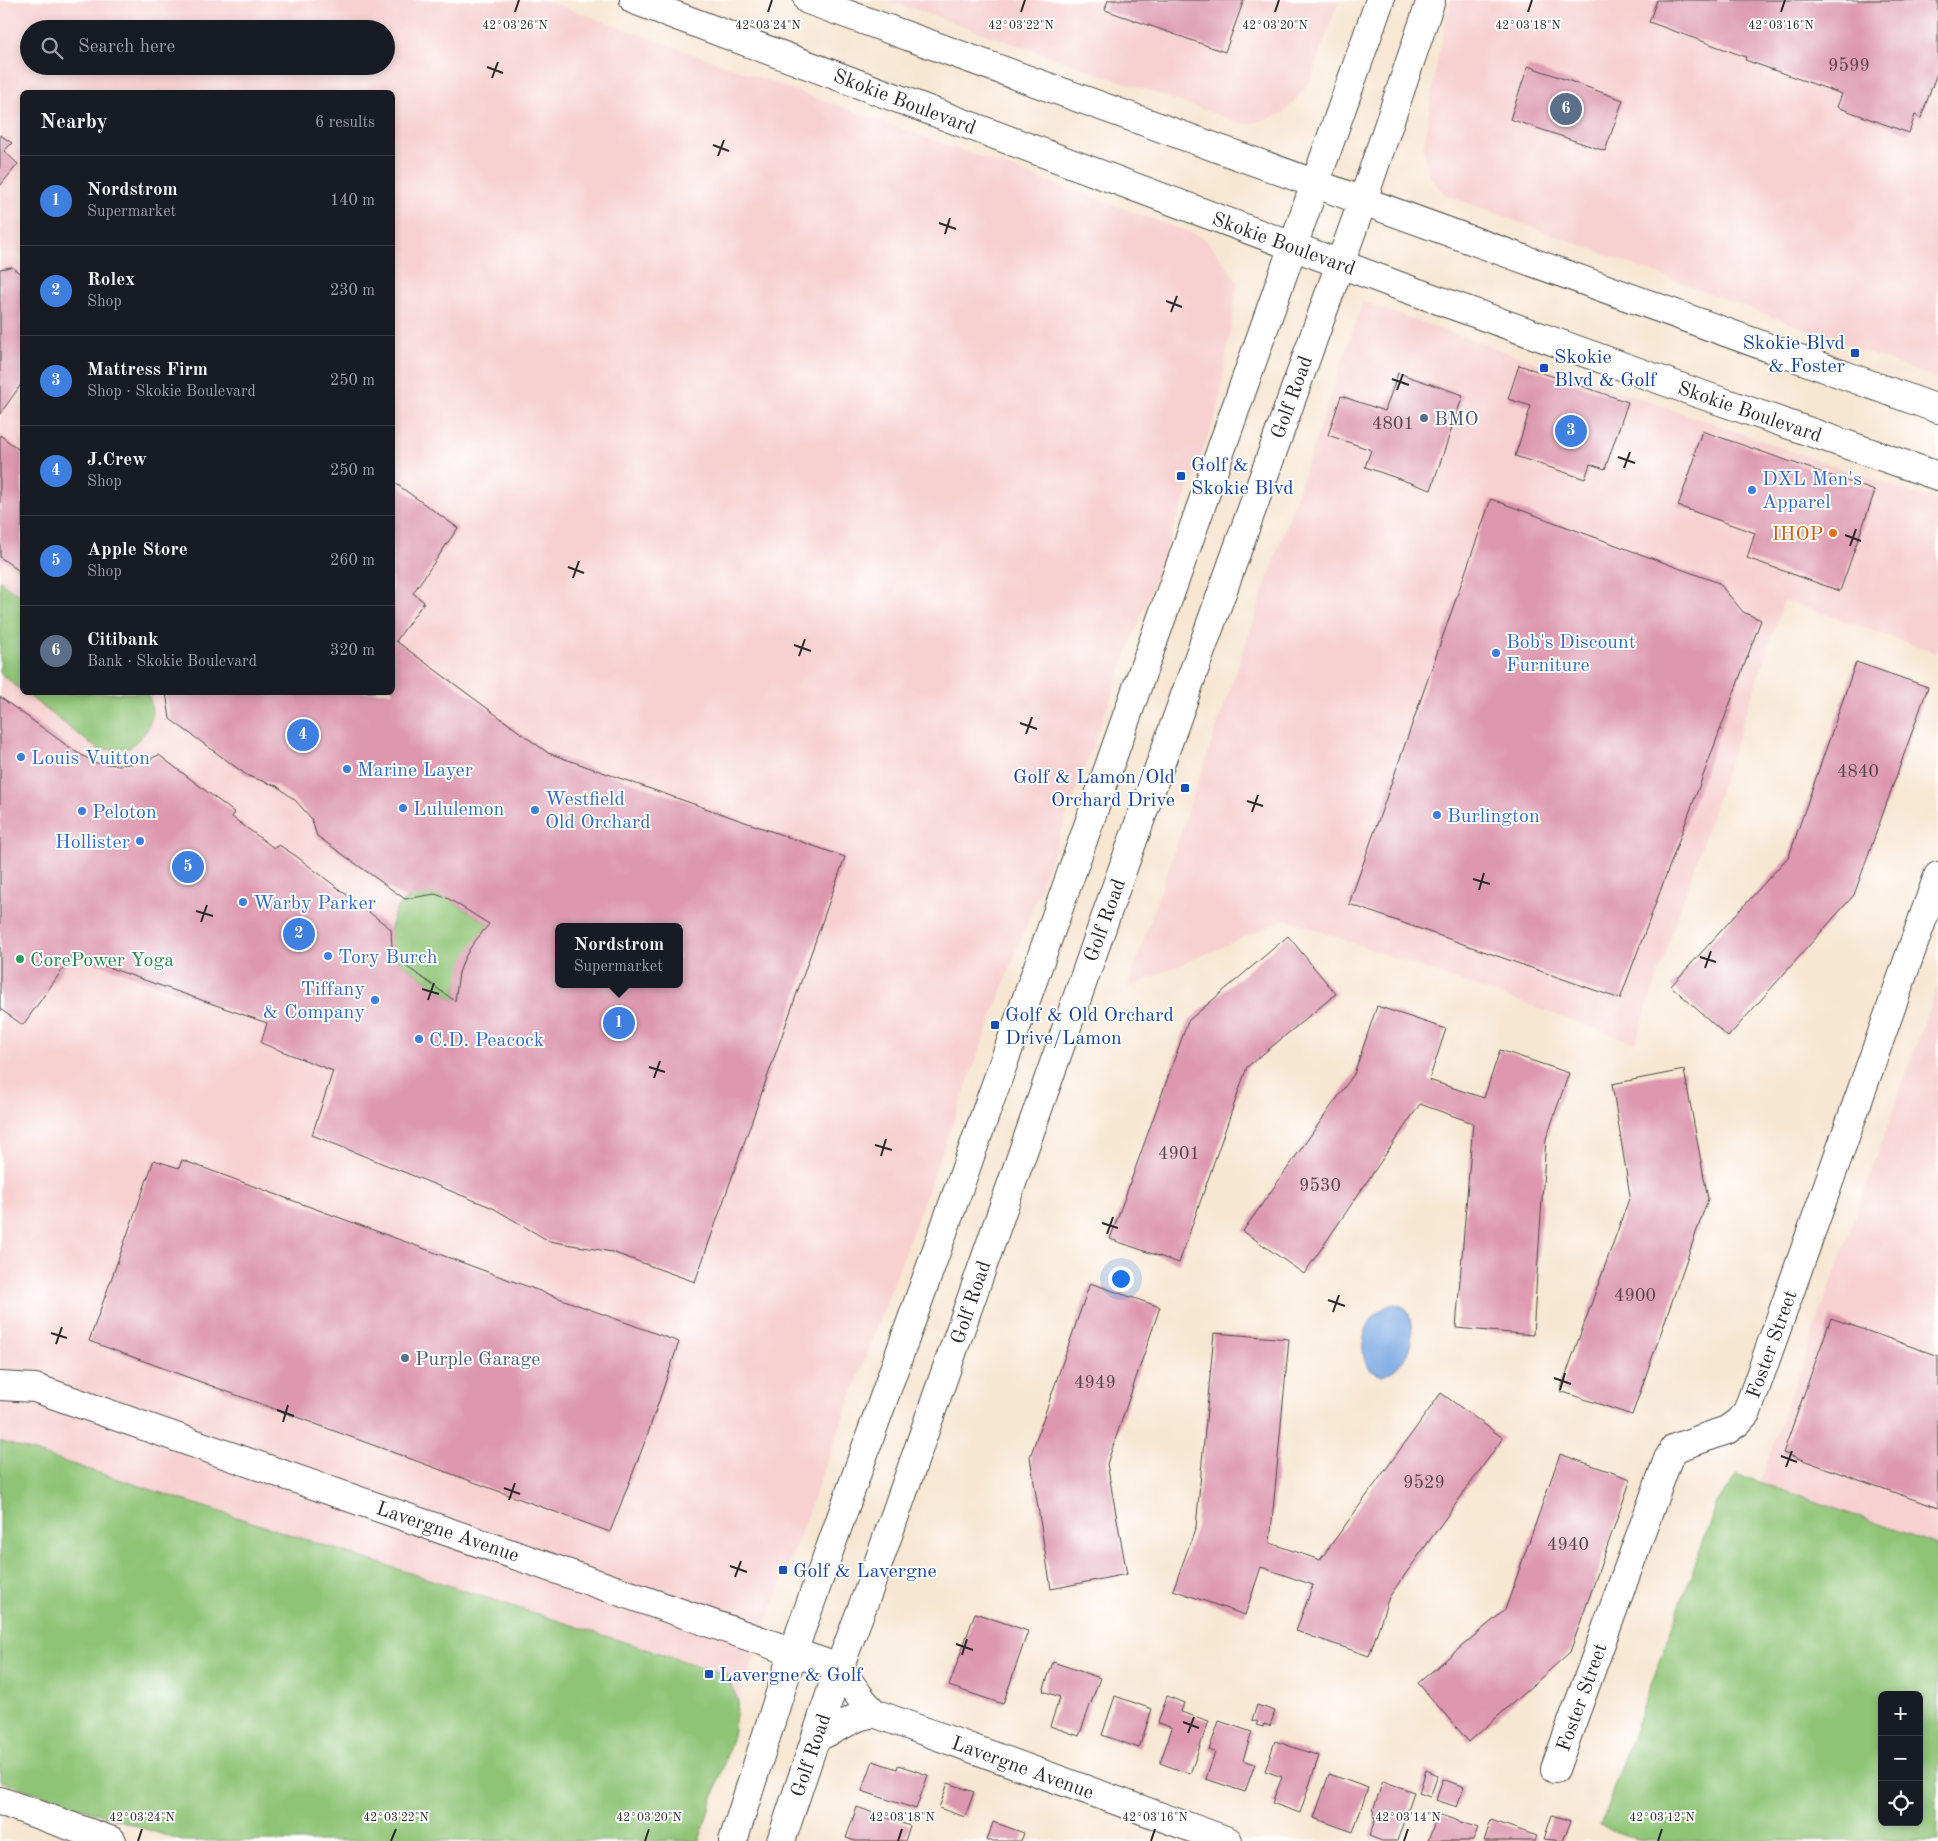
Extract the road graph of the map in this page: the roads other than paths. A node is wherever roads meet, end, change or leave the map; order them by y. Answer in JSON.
{"nodes":[{"id":1,"x":634,"y":0,"type":"edge"},
{"id":2,"x":808,"y":0,"type":"edge"},
{"id":3,"x":1380,"y":0,"type":"edge"},
{"id":4,"x":1431,"y":0,"type":"edge"},
{"id":5,"x":1316,"y":183,"type":"junction"},
{"id":6,"x":1363,"y":200,"type":"junction"},
{"id":7,"x":1294,"y":247,"type":"junction"},
{"id":8,"x":1339,"y":264,"type":"junction"},
{"id":9,"x":1938,"y":409,"type":"edge"},
{"id":10,"x":1938,"y":476,"type":"edge"},
{"id":11,"x":1938,"y":876,"type":"edge"},
{"id":12,"x":0,"y":1386,"type":"edge"},
{"id":13,"x":793,"y":1652,"type":"junction"},
{"id":14,"x":839,"y":1668,"type":"junction"},
{"id":15,"x":874,"y":1713,"type":"junction"},
{"id":16,"x":816,"y":1738,"type":"junction"},
{"id":17,"x":1555,"y":1769,"type":"dead end"},
{"id":18,"x":0,"y":1801,"type":"edge"},
{"id":19,"x":112,"y":1841,"type":"edge"},
{"id":20,"x":733,"y":1841,"type":"edge"},
{"id":21,"x":781,"y":1841,"type":"edge"},
{"id":22,"x":1228,"y":1841,"type":"edge"}],
"edges":[{"from":1,"to":7,"type":"main road","name":"Skokie Boulevard"},
{"from":2,"to":5,"type":"main road"},
{"from":3,"to":5,"type":"main road"},
{"from":4,"to":6,"type":"main road","name":"Golf Road"},
{"from":5,"to":6,"type":"main road"},
{"from":5,"to":7,"type":"main road"},
{"from":6,"to":8,"type":"main road","name":"Golf Road"},
{"from":6,"to":9,"type":"main road"},
{"from":7,"to":8,"type":"main road","name":"Skokie Boulevard"},
{"from":7,"to":13,"type":"main road"},
{"from":8,"to":10,"type":"main road","name":"Skokie Boulevard"},
{"from":8,"to":14,"type":"main road","name":"Golf Road"},
{"from":11,"to":17,"type":"main road","name":"Foster Street"},
{"from":12,"to":13,"type":"main road","name":"Lavergne Avenue"},
{"from":13,"to":14,"type":"main road","name":"Lavergne Avenue"},
{"from":13,"to":20,"type":"main road"},
{"from":14,"to":15,"type":"main road","name":"Lavergne Avenue"},
{"from":14,"to":16,"type":"main road","name":"Golf Road"},
{"from":15,"to":16,"type":"main road"},
{"from":15,"to":22,"type":"main road","name":"Lavergne Avenue"},
{"from":16,"to":21,"type":"main road","name":"Golf Road"},
{"from":18,"to":19,"type":"main road"}]}
